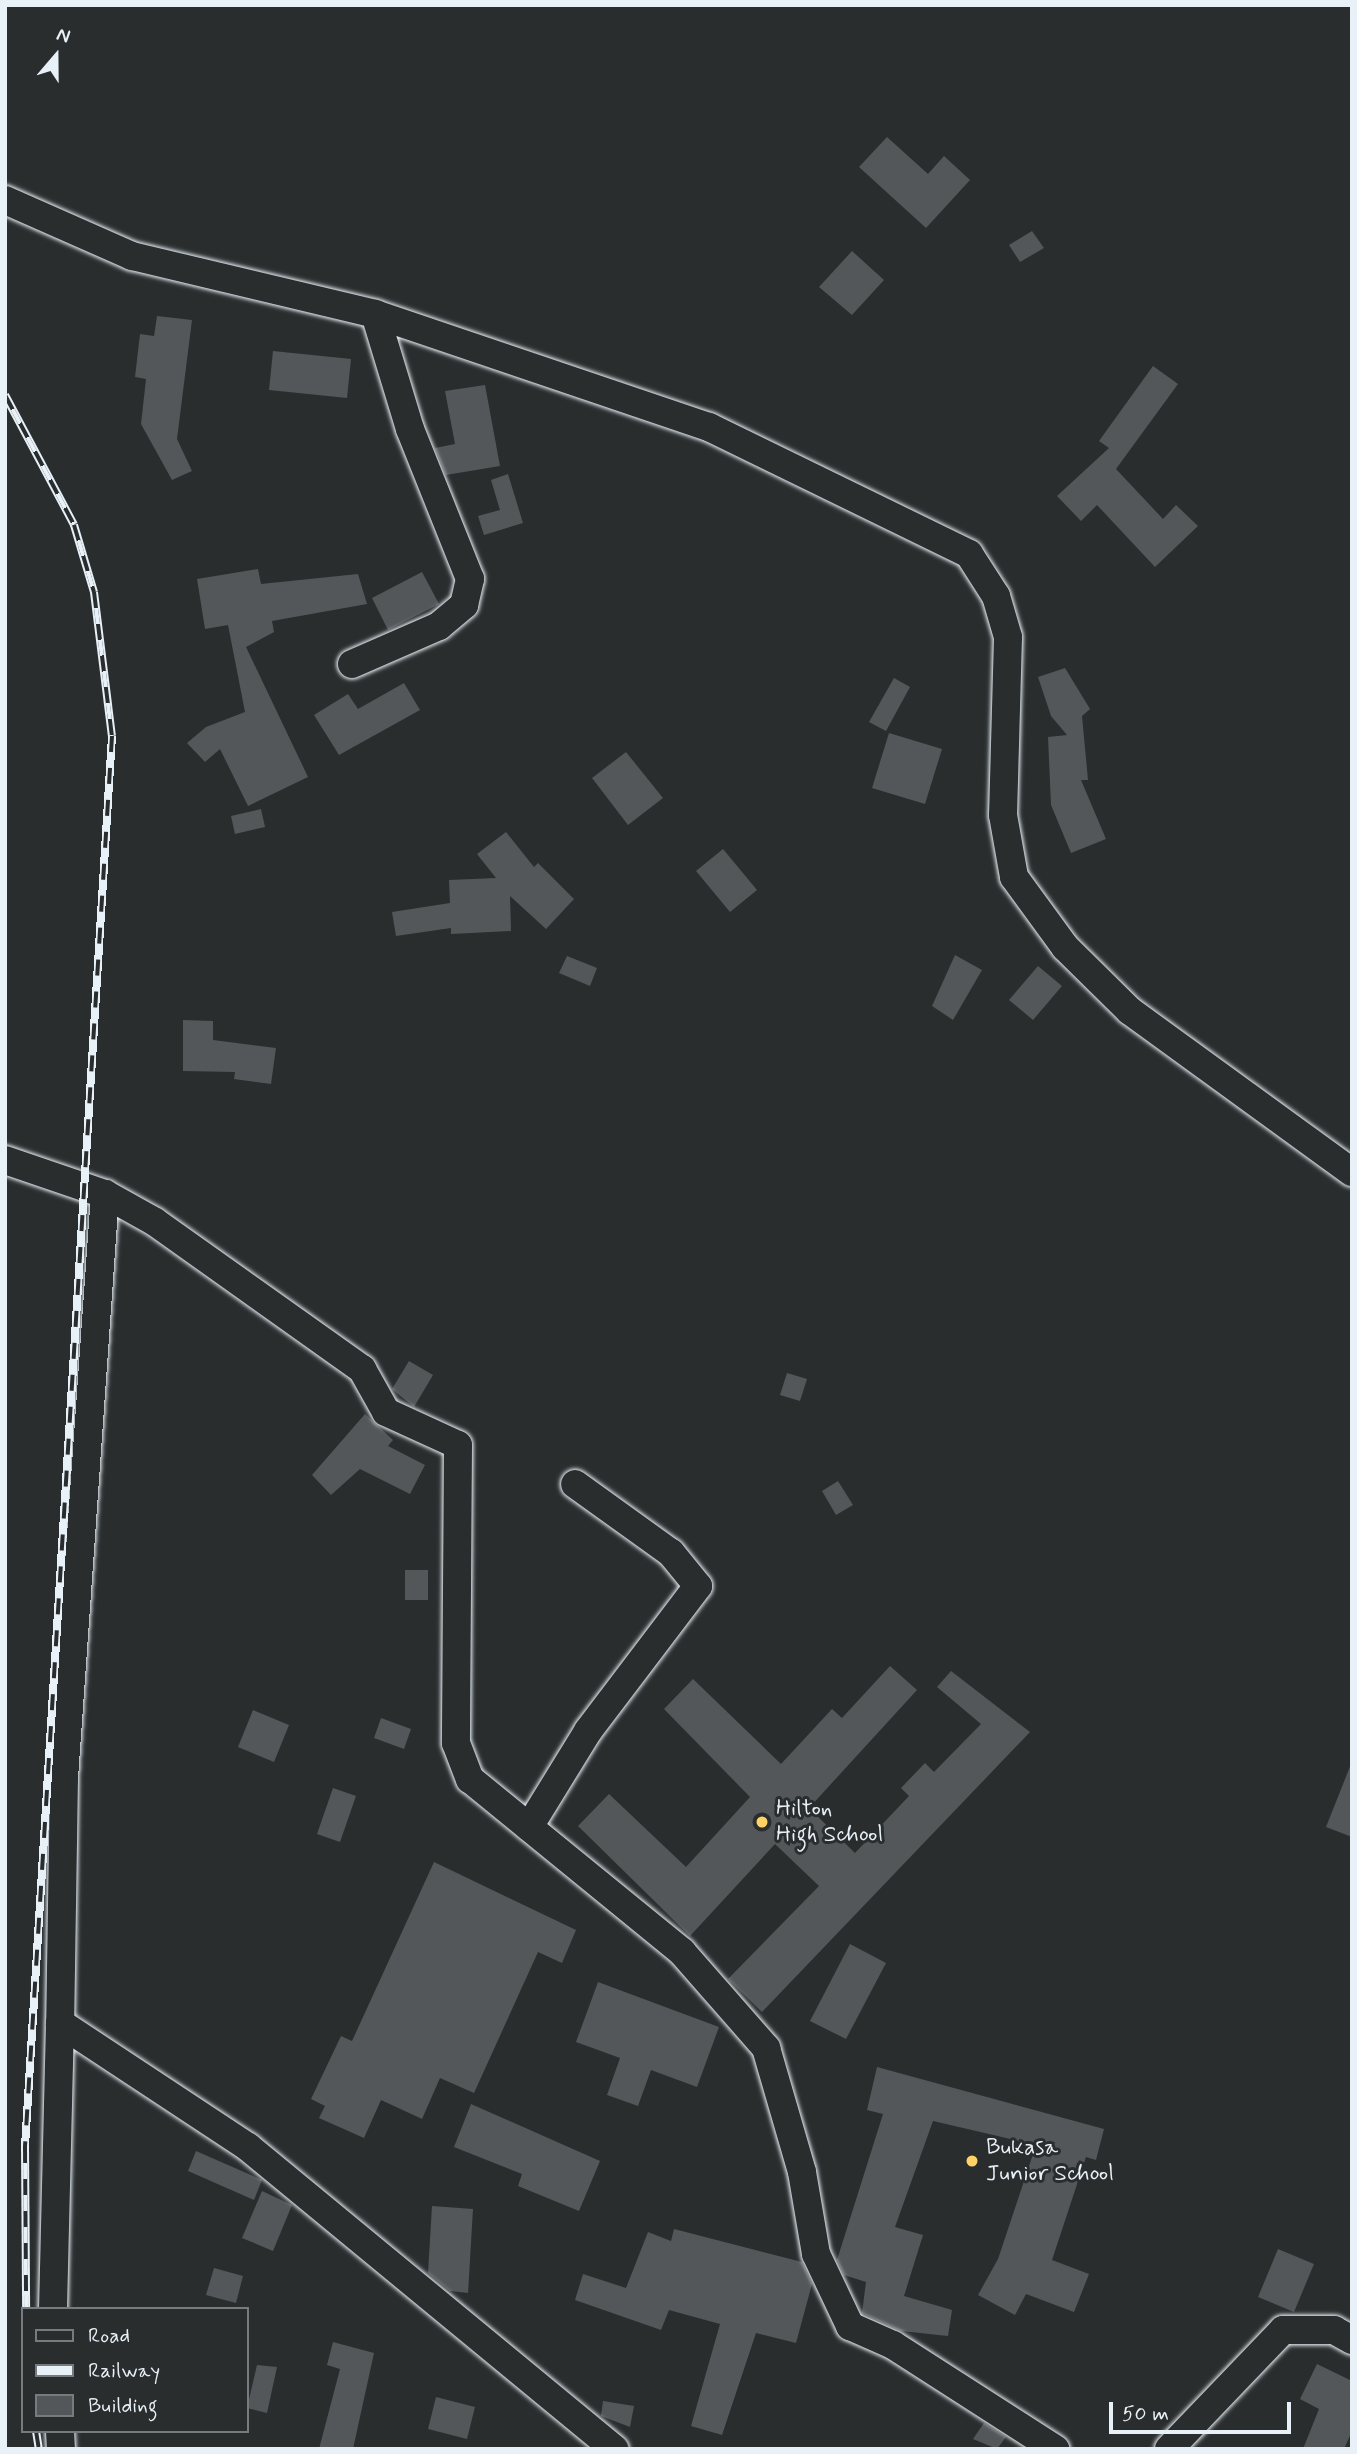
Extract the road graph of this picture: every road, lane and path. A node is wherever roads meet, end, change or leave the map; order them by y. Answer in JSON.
{"nodes":[{"id":1,"x":5,"y":200,"type":"edge"},
{"id":2,"x":375,"y":313,"type":"junction"},
{"id":3,"x":352,"y":664,"type":"dead end"},
{"id":4,"x":5,"y":1160,"type":"edge"},
{"id":5,"x":1352,"y":1172,"type":"edge"},
{"id":6,"x":105,"y":1194,"type":"junction"},
{"id":7,"x":575,"y":1484,"type":"dead end"},
{"id":8,"x":529,"y":1827,"type":"junction"},
{"id":9,"x":60,"y":2023,"type":"junction"},
{"id":10,"x":53,"y":2307,"type":"edge"},
{"id":11,"x":1352,"y":2340,"type":"edge"},
{"id":12,"x":615,"y":2449,"type":"edge"},
{"id":13,"x":1055,"y":2449,"type":"edge"},
{"id":14,"x":1169,"y":2449,"type":"edge"}],
"edges":[{"from":1,"to":2,"type":"street"},
{"from":2,"to":3,"type":"street"},
{"from":2,"to":5,"type":"street"},
{"from":4,"to":6,"type":"street"},
{"from":6,"to":8,"type":"street"},
{"from":6,"to":9,"type":"street"},
{"from":7,"to":8,"type":"street"},
{"from":8,"to":13,"type":"street"},
{"from":9,"to":10,"type":"street"},
{"from":9,"to":12,"type":"street"},
{"from":11,"to":14,"type":"street"}]}
